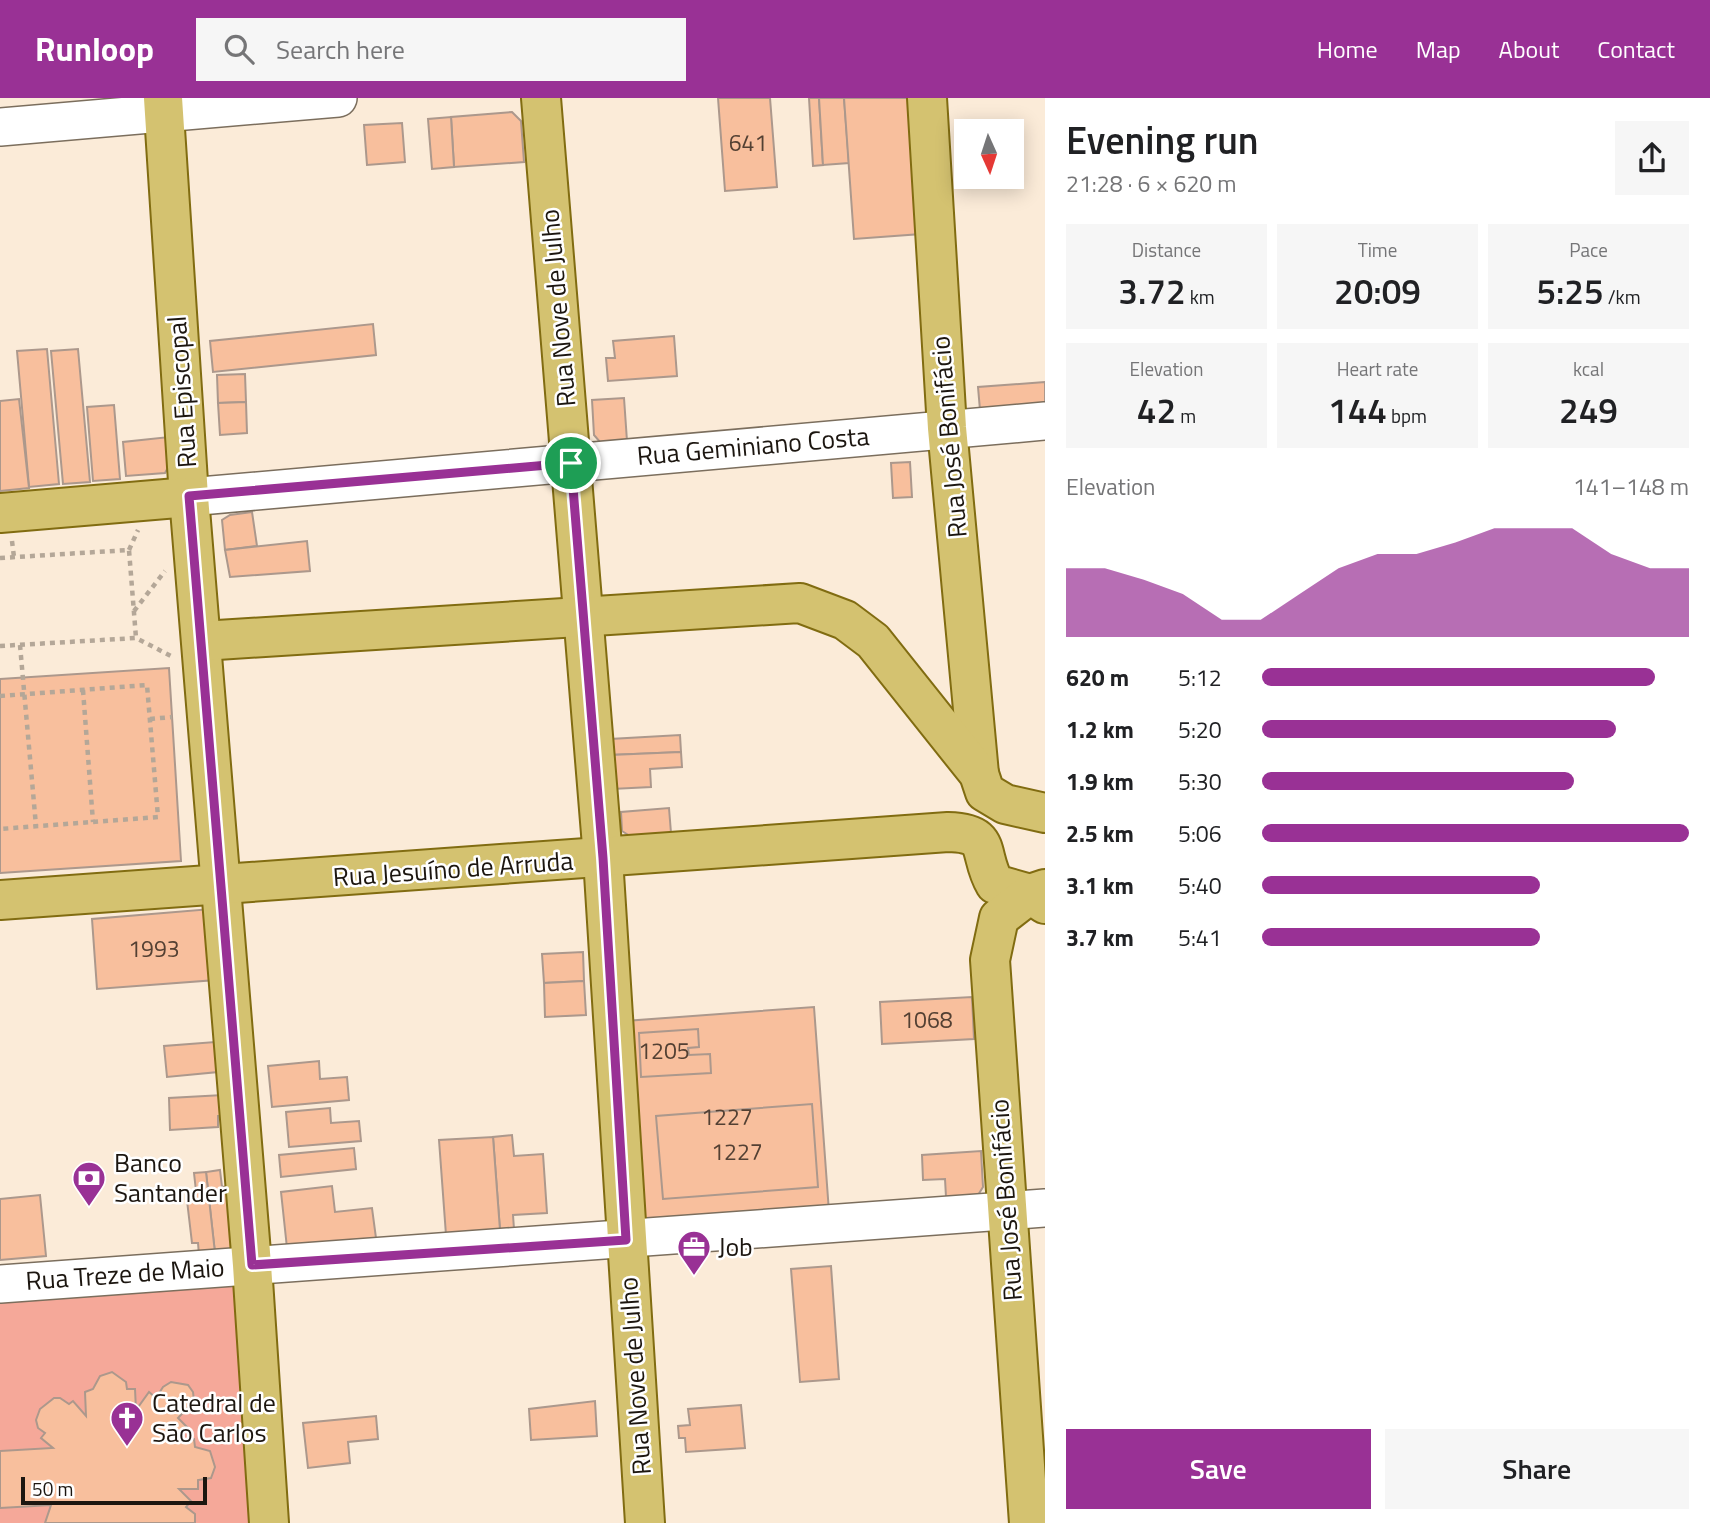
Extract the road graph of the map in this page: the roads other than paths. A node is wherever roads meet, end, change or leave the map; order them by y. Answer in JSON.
{"nodes":[{"id":1,"x":338,"y":98,"type":"edge"},
{"id":2,"x":541,"y":98,"type":"edge"},
{"id":3,"x":927,"y":98,"type":"edge"},
{"id":4,"x":164,"y":106,"type":"edge"},
{"id":5,"x":0,"y":127,"type":"edge"},
{"id":6,"x":1045,"y":421,"type":"edge"},
{"id":7,"x":947,"y":428,"type":"junction"},
{"id":8,"x":571,"y":463,"type":"junction"},
{"id":9,"x":189,"y":496,"type":"junction"},
{"id":10,"x":0,"y":513,"type":"edge"},
{"id":11,"x":583,"y":618,"type":"junction"},
{"id":12,"x":202,"y":641,"type":"junction"},
{"id":13,"x":979,"y":774,"type":"junction"},
{"id":14,"x":1045,"y":813,"type":"edge"},
{"id":15,"x":947,"y":832,"type":"joint"},
{"id":16,"x":603,"y":858,"type":"junction"},
{"id":17,"x":219,"y":886,"type":"junction"},
{"id":18,"x":1040,"y":896,"type":"edge"},
{"id":19,"x":0,"y":900,"type":"edge"},
{"id":20,"x":1045,"y":1208,"type":"edge"},
{"id":21,"x":1007,"y":1211,"type":"junction"},
{"id":22,"x":626,"y":1240,"type":"junction"},
{"id":23,"x":252,"y":1265,"type":"junction"},
{"id":24,"x":0,"y":1284,"type":"edge"},
{"id":25,"x":270,"y":1523,"type":"edge"},
{"id":26,"x":645,"y":1523,"type":"edge"},
{"id":27,"x":1028,"y":1523,"type":"edge"}],
"edges":[{"from":1,"to":4,"type":"street"},
{"from":2,"to":8,"type":"main road","name":"Rua Nove de Julho"},
{"from":3,"to":7,"type":"main road","name":"Rua José Bonifácio"},
{"from":4,"to":5,"type":"street"},
{"from":4,"to":9,"type":"main road","name":"Rua Episcopal"},
{"from":6,"to":7,"type":"street","name":"Rua Geminiano Costa"},
{"from":7,"to":8,"type":"street","name":"Rua Geminiano Costa"},
{"from":7,"to":13,"type":"main road","name":"Rua José Bonifácio"},
{"from":8,"to":9,"type":"street","name":"Rua Geminiano Costa"},
{"from":8,"to":11,"type":"main road","name":"Rua Nove de Julho"},
{"from":9,"to":10,"type":"main road","name":"Rua Geminiano Costa"},
{"from":9,"to":12,"type":"main road","name":"Rua Episcopal"},
{"from":11,"to":12,"type":"main road"},
{"from":11,"to":13,"type":"main road"},
{"from":11,"to":16,"type":"main road","name":"Rua Nove de Julho"},
{"from":12,"to":17,"type":"main road","name":"Rua Episcopal"},
{"from":13,"to":14,"type":"main road"},
{"from":15,"to":16,"type":"main road","name":"Rua Jesuíno de Arruda"},
{"from":15,"to":18,"type":"main road","name":"Rua José Bonifácio"},
{"from":16,"to":17,"type":"main road","name":"Rua Jesuíno de Arruda"},
{"from":16,"to":22,"type":"main road","name":"Rua Nove de Julho"},
{"from":17,"to":19,"type":"main road","name":"Rua Jesuíno de Arruda"},
{"from":17,"to":23,"type":"main road","name":"Rua Episcopal"},
{"from":18,"to":21,"type":"main road","name":"Rua José Bonifácio"},
{"from":20,"to":21,"type":"street","name":"Rua Treze de Maio"},
{"from":21,"to":22,"type":"street","name":"Rua Treze de Maio"},
{"from":21,"to":27,"type":"main road","name":"Rua José Bonifácio"},
{"from":22,"to":23,"type":"street","name":"Rua Treze de Maio"},
{"from":22,"to":26,"type":"main road","name":"Rua Nove de Julho"},
{"from":23,"to":24,"type":"street","name":"Rua Treze de Maio"},
{"from":23,"to":25,"type":"main road","name":"Rua Episcopal"}]}
